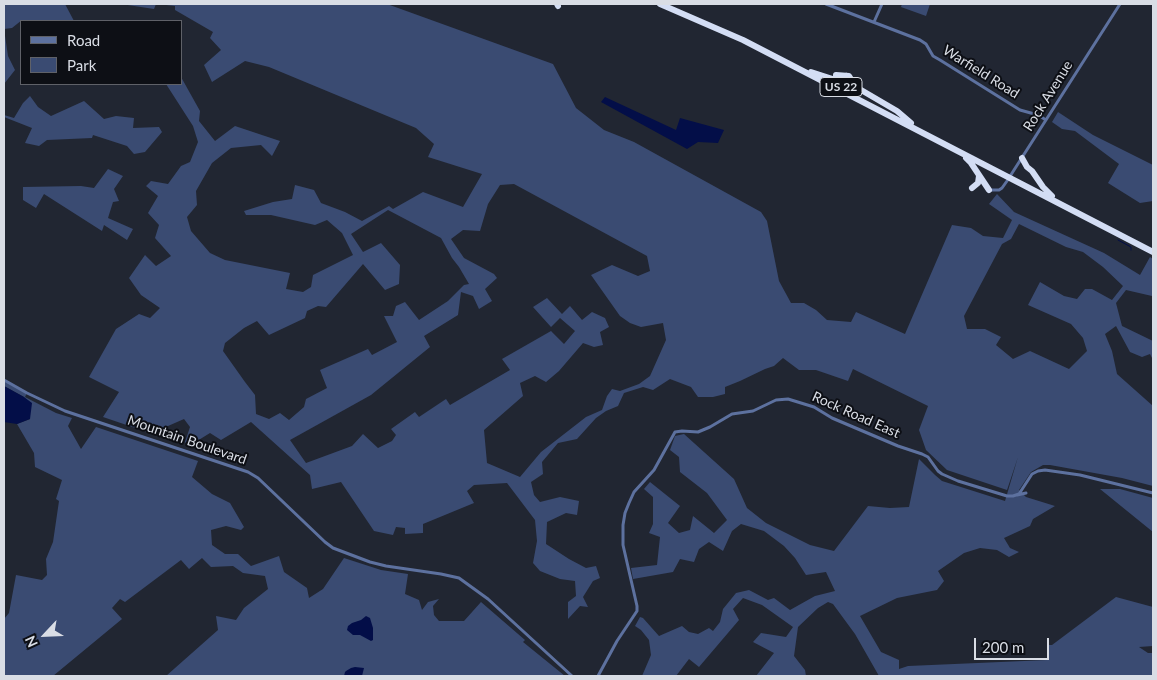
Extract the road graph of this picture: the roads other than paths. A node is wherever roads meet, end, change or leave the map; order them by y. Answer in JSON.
{"nodes":[{"id":1,"x":660,"y":4,"type":"edge"},
{"id":2,"x":669,"y":4,"type":"edge"},
{"id":3,"x":826,"y":4,"type":"edge"},
{"id":4,"x":882,"y":4,"type":"edge"},
{"id":5,"x":1114,"y":4,"type":"edge"},
{"id":6,"x":675,"y":5,"type":"edge"},
{"id":7,"x":1119,"y":5,"type":"edge"},
{"id":8,"x":874,"y":22,"type":"junction"},
{"id":9,"x":811,"y":72,"type":"junction"},
{"id":10,"x":836,"y":75,"type":"dead end"},
{"id":11,"x":846,"y":76,"type":"junction"},
{"id":12,"x":1046,"y":120,"type":"junction"},
{"id":13,"x":911,"y":123,"type":"junction"},
{"id":14,"x":958,"y":151,"type":"junction"},
{"id":15,"x":1022,"y":158,"type":"junction"},
{"id":16,"x":1018,"y":165,"type":"junction"},
{"id":17,"x":1027,"y":167,"type":"junction"},
{"id":18,"x":979,"y":175,"type":"junction"},
{"id":19,"x":1010,"y":177,"type":"junction"},
{"id":20,"x":972,"y":188,"type":"dead end"},
{"id":21,"x":989,"y":190,"type":"joint"},
{"id":22,"x":1052,"y":196,"type":"junction"},
{"id":23,"x":1153,"y":250,"type":"edge"},
{"id":24,"x":4,"y":380,"type":"edge"},
{"id":25,"x":1025,"y":485,"type":"junction"},
{"id":26,"x":1153,"y":492,"type":"edge"},
{"id":27,"x":1014,"y":496,"type":"junction"},
{"id":28,"x":572,"y":676,"type":"edge"},
{"id":29,"x":598,"y":676,"type":"edge"}],
"edges":[{"from":1,"to":14,"type":"highway","number":"US 22"},
{"from":2,"to":6,"type":"highway","number":"US 22"},
{"from":3,"to":8,"type":"street","name":"Warfield Road"},
{"from":4,"to":8,"type":"street"},
{"from":5,"to":7,"type":"street"},
{"from":6,"to":9,"type":"highway","number":"US 22"},
{"from":7,"to":12,"type":"street","name":"Rock Avenue"},
{"from":8,"to":12,"type":"street","name":"Warfield Road"},
{"from":9,"to":11,"type":"highway"},
{"from":9,"to":13,"type":"highway","number":"US 22"},
{"from":10,"to":11,"type":"highway"},
{"from":11,"to":13,"type":"highway"},
{"from":12,"to":15,"type":"street","name":"Rock Avenue"},
{"from":13,"to":19,"type":"highway","number":"US 22"},
{"from":14,"to":18,"type":"highway"},
{"from":14,"to":19,"type":"highway","number":"US 22"},
{"from":15,"to":16,"type":"street","name":"Rock Avenue"},
{"from":15,"to":17,"type":"highway"},
{"from":16,"to":17,"type":"highway"},
{"from":16,"to":19,"type":"street","name":"Rock Avenue"},
{"from":17,"to":22,"type":"highway"},
{"from":18,"to":20,"type":"highway"},
{"from":18,"to":21,"type":"highway"},
{"from":19,"to":21,"type":"street","name":"Rock Avenue"},
{"from":19,"to":22,"type":"highway","number":"US 22"},
{"from":19,"to":23,"type":"highway","number":"US 22"},
{"from":22,"to":23,"type":"highway","number":"US 22"},
{"from":24,"to":28,"type":"street","name":"Mountain Boulevard"},
{"from":25,"to":26,"type":"street"},
{"from":25,"to":27,"type":"street"},
{"from":25,"to":27,"type":"street"},
{"from":27,"to":29,"type":"street","name":"Rock Road East"}]}
